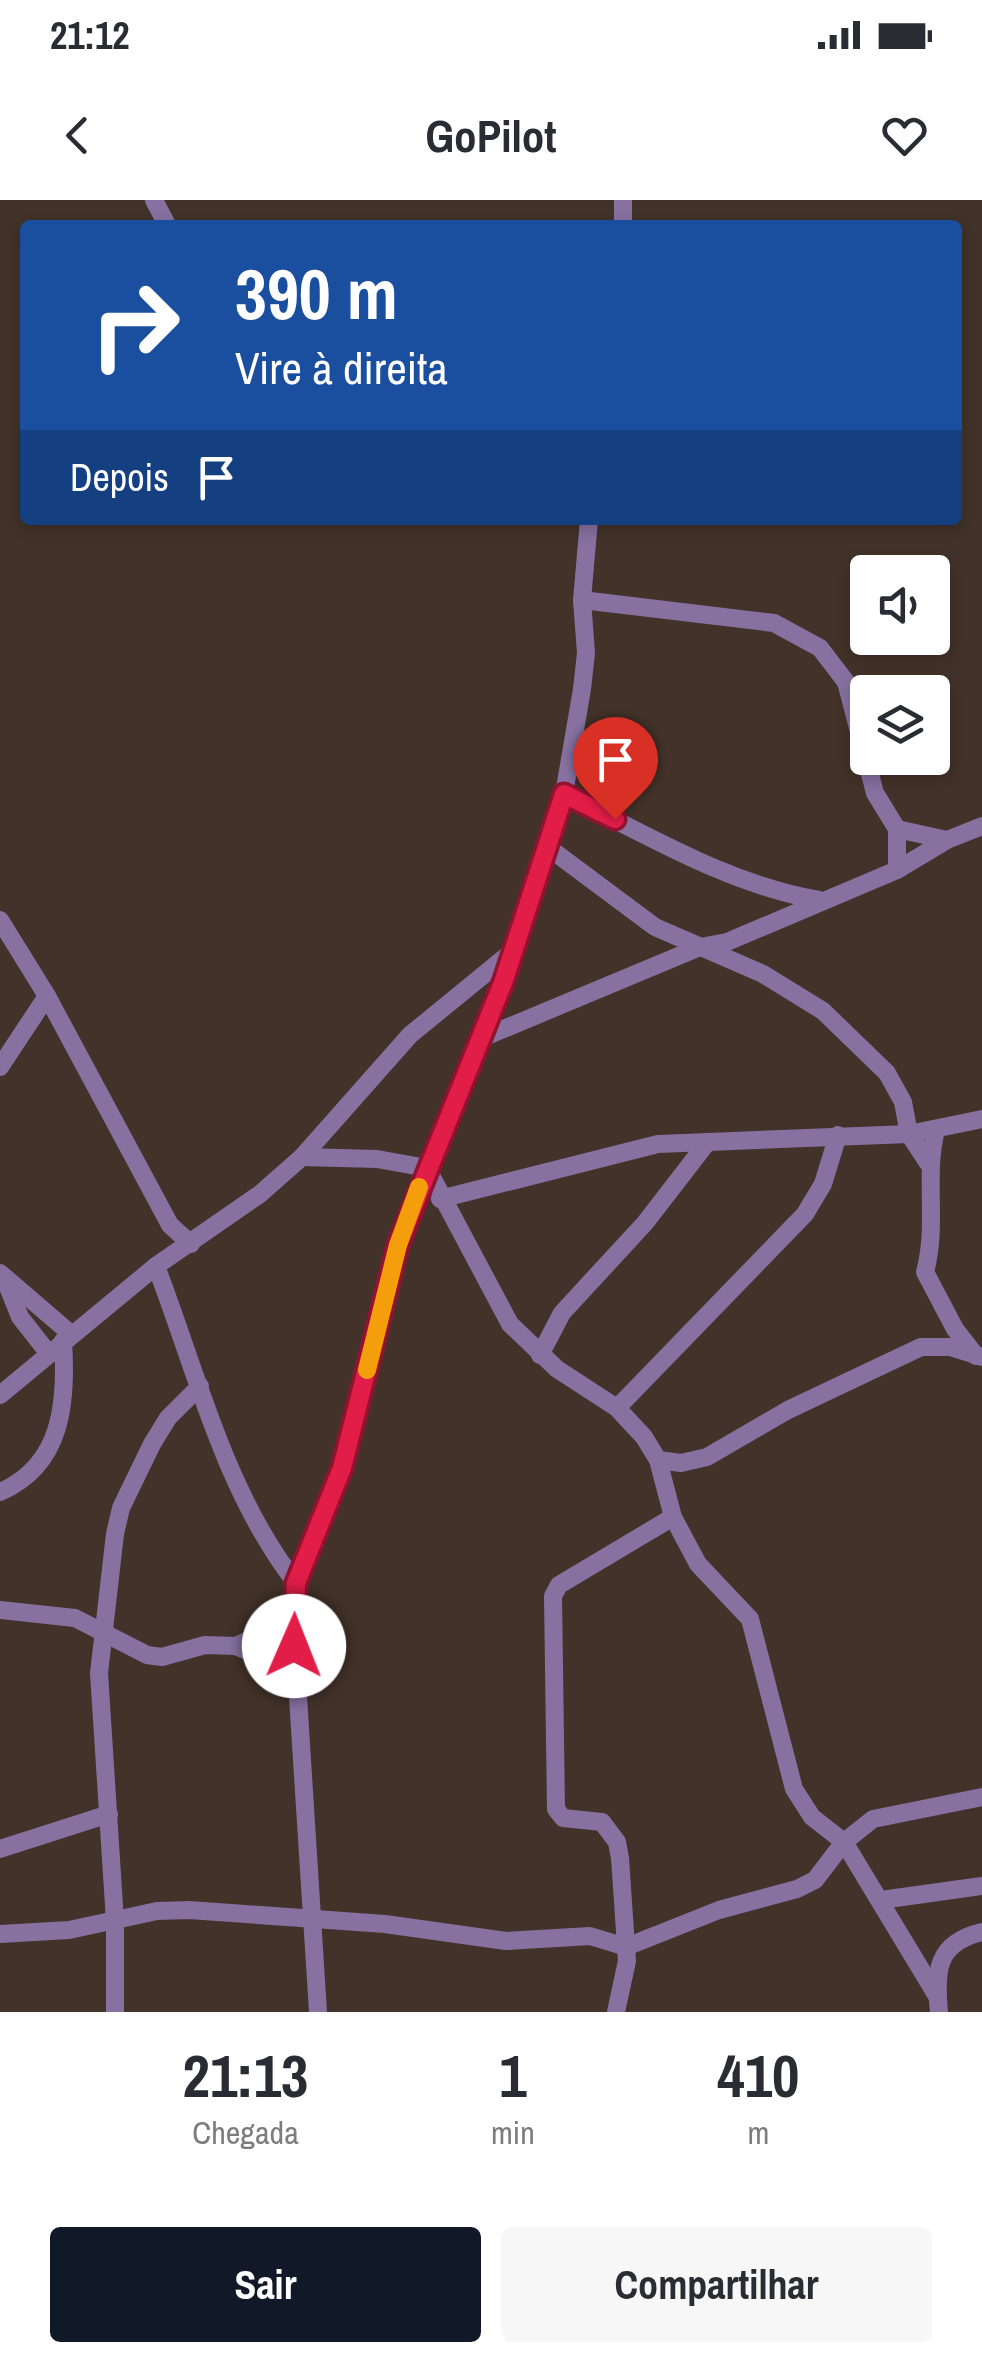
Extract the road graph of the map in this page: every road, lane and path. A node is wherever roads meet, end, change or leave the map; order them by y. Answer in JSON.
{"nodes":[{"id":1,"x":590,"y":525,"type":"edge"},
{"id":2,"x":582,"y":600,"type":"junction"},
{"id":3,"x":564,"y":794,"type":"junction"},
{"id":4,"x":982,"y":826,"type":"edge"},
{"id":5,"x":898,"y":829,"type":"junction"},
{"id":6,"x":947,"y":840,"type":"junction"},
{"id":7,"x":546,"y":845,"type":"junction"},
{"id":8,"x":898,"y":870,"type":"junction"},
{"id":9,"x":820,"y":900,"type":"junction"},
{"id":10,"x":0,"y":920,"type":"edge"},
{"id":11,"x":700,"y":947,"type":"junction"},
{"id":12,"x":514,"y":950,"type":"junction"},
{"id":13,"x":47,"y":996,"type":"junction"},
{"id":14,"x":482,"y":1038,"type":"junction"},
{"id":15,"x":20,"y":1040,"type":"junction"},
{"id":16,"x":0,"y":1050,"type":"edge"},
{"id":17,"x":0,"y":1068,"type":"edge"},
{"id":18,"x":982,"y":1119,"type":"edge"},
{"id":19,"x":936,"y":1130,"type":"junction"},
{"id":20,"x":908,"y":1134,"type":"junction"},
{"id":21,"x":838,"y":1136,"type":"junction"},
{"id":22,"x":706,"y":1144,"type":"junction"},
{"id":23,"x":302,"y":1158,"type":"junction"},
{"id":24,"x":928,"y":1163,"type":"junction"},
{"id":25,"x":426,"y":1168,"type":"junction"},
{"id":26,"x":440,"y":1199,"type":"junction"},
{"id":27,"x":192,"y":1244,"type":"junction"},
{"id":28,"x":156,"y":1266,"type":"junction"},
{"id":29,"x":2,"y":1274,"type":"edge"},
{"id":30,"x":67,"y":1338,"type":"junction"},
{"id":31,"x":48,"y":1354,"type":"junction"},
{"id":32,"x":540,"y":1354,"type":"junction"},
{"id":33,"x":979,"y":1357,"type":"edge"},
{"id":34,"x":200,"y":1386,"type":"junction"},
{"id":35,"x":0,"y":1396,"type":"edge"},
{"id":36,"x":616,"y":1408,"type":"junction"},
{"id":37,"x":658,"y":1460,"type":"junction"},
{"id":38,"x":0,"y":1492,"type":"edge"},
{"id":39,"x":673,"y":1517,"type":"junction"},
{"id":40,"x":296,"y":1583,"type":"junction"},
{"id":41,"x":0,"y":1610,"type":"edge"},
{"id":42,"x":293,"y":1618,"type":"junction"},
{"id":43,"x":107,"y":1631,"type":"junction"},
{"id":44,"x":236,"y":1646,"type":"junction"},
{"id":45,"x":296,"y":1673,"type":"junction"},
{"id":46,"x":982,"y":1797,"type":"edge"},
{"id":47,"x":109,"y":1814,"type":"junction"},
{"id":48,"x":844,"y":1842,"type":"junction"},
{"id":49,"x":0,"y":1849,"type":"edge"},
{"id":50,"x":982,"y":1886,"type":"edge"},
{"id":51,"x":881,"y":1900,"type":"junction"},
{"id":52,"x":115,"y":1920,"type":"junction"},
{"id":53,"x":313,"y":1920,"type":"junction"},
{"id":54,"x":982,"y":1932,"type":"edge"},
{"id":55,"x":0,"y":1934,"type":"edge"},
{"id":56,"x":626,"y":1947,"type":"junction"},
{"id":57,"x":938,"y":2004,"type":"edge"},
{"id":58,"x":115,"y":2012,"type":"edge"},
{"id":59,"x":318,"y":2012,"type":"edge"},
{"id":60,"x":616,"y":2012,"type":"edge"}],
"edges":[{"from":1,"to":2,"type":"street"},
{"from":2,"to":3,"type":"street"},
{"from":2,"to":5,"type":"street"},
{"from":3,"to":7,"type":"street"},
{"from":3,"to":9,"type":"street"},
{"from":4,"to":6,"type":"street"},
{"from":5,"to":6,"type":"street"},
{"from":5,"to":8,"type":"street"},
{"from":6,"to":8,"type":"street"},
{"from":7,"to":11,"type":"street"},
{"from":7,"to":12,"type":"street"},
{"from":8,"to":9,"type":"street"},
{"from":9,"to":11,"type":"street"},
{"from":10,"to":13,"type":"street"},
{"from":11,"to":14,"type":"street"},
{"from":11,"to":20,"type":"street"},
{"from":12,"to":14,"type":"street"},
{"from":12,"to":23,"type":"street"},
{"from":13,"to":15,"type":"street"},
{"from":13,"to":27,"type":"street"},
{"from":14,"to":25,"type":"street"},
{"from":15,"to":16,"type":"street"},
{"from":15,"to":17,"type":"street"},
{"from":18,"to":19,"type":"street"},
{"from":19,"to":20,"type":"street"},
{"from":19,"to":24,"type":"street"},
{"from":20,"to":21,"type":"street"},
{"from":20,"to":24,"type":"street"},
{"from":21,"to":22,"type":"street"},
{"from":21,"to":36,"type":"street"},
{"from":22,"to":26,"type":"street"},
{"from":22,"to":32,"type":"street"},
{"from":23,"to":25,"type":"street"},
{"from":23,"to":27,"type":"street"},
{"from":24,"to":33,"type":"street"},
{"from":25,"to":26,"type":"street"},
{"from":25,"to":40,"type":"street"},
{"from":26,"to":32,"type":"street"},
{"from":27,"to":28,"type":"street"},
{"from":28,"to":30,"type":"street"},
{"from":28,"to":34,"type":"street"},
{"from":29,"to":30,"type":"street"},
{"from":29,"to":31,"type":"street"},
{"from":30,"to":31,"type":"street"},
{"from":30,"to":38,"type":"street"},
{"from":31,"to":35,"type":"street"},
{"from":32,"to":36,"type":"street"},
{"from":33,"to":37,"type":"street"},
{"from":34,"to":40,"type":"street"},
{"from":34,"to":43,"type":"street"},
{"from":36,"to":37,"type":"street"},
{"from":37,"to":39,"type":"street"},
{"from":39,"to":48,"type":"street"},
{"from":39,"to":56,"type":"street"},
{"from":40,"to":42,"type":"street"},
{"from":41,"to":43,"type":"street"},
{"from":42,"to":44,"type":"street"},
{"from":42,"to":45,"type":"street"},
{"from":43,"to":44,"type":"street"},
{"from":43,"to":47,"type":"street"},
{"from":44,"to":45,"type":"street"},
{"from":45,"to":53,"type":"street"},
{"from":46,"to":48,"type":"street"},
{"from":47,"to":49,"type":"street"},
{"from":47,"to":52,"type":"street"},
{"from":48,"to":51,"type":"street"},
{"from":48,"to":56,"type":"street"},
{"from":50,"to":51,"type":"street"},
{"from":51,"to":57,"type":"street"},
{"from":52,"to":53,"type":"street"},
{"from":52,"to":55,"type":"street"},
{"from":52,"to":58,"type":"street"},
{"from":53,"to":56,"type":"street"},
{"from":53,"to":59,"type":"street"},
{"from":54,"to":57,"type":"street"},
{"from":56,"to":60,"type":"street"}]}
